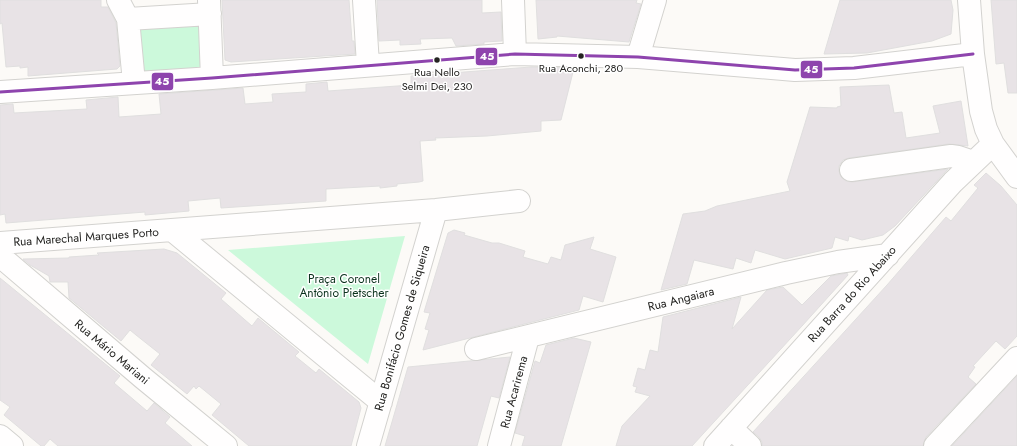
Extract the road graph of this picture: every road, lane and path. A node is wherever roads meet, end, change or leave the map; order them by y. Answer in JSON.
{"nodes":[{"id":1,"x":364,"y":0,"type":"edge"},
{"id":2,"x":513,"y":0,"type":"edge"},
{"id":3,"x":655,"y":0,"type":"edge"},
{"id":4,"x":969,"y":0,"type":"edge"},
{"id":5,"x":209,"y":7,"type":"edge"},
{"id":6,"x":123,"y":9,"type":"edge"},
{"id":7,"x":515,"y":54,"type":"junction"},
{"id":8,"x":973,"y":54,"type":"junction"},
{"id":9,"x":638,"y":57,"type":"junction"},
{"id":10,"x":368,"y":65,"type":"junction"},
{"id":11,"x":212,"y":78,"type":"junction"},
{"id":12,"x":134,"y":83,"type":"junction"},
{"id":13,"x":0,"y":92,"type":"edge"},
{"id":14,"x":992,"y":144,"type":"junction"},
{"id":15,"x":973,"y":162,"type":"junction"},
{"id":16,"x":852,"y":170,"type":"dead end"},
{"id":17,"x":1017,"y":177,"type":"edge"},
{"id":18,"x":519,"y":202,"type":"dead end"},
{"id":19,"x":436,"y":210,"type":"junction"},
{"id":20,"x":172,"y":230,"type":"junction"},
{"id":21,"x":0,"y":243,"type":"edge"},
{"id":22,"x":888,"y":255,"type":"junction"},
{"id":23,"x":0,"y":256,"type":"edge"},
{"id":24,"x":528,"y":337,"type":"junction"},
{"id":25,"x":476,"y":349,"type":"dead end"},
{"id":26,"x":1017,"y":358,"type":"edge"},
{"id":27,"x":381,"y":402,"type":"junction"},
{"id":28,"x":731,"y":428,"type":"junction"},
{"id":29,"x":0,"y":436,"type":"edge"},
{"id":30,"x":12,"y":446,"type":"edge"},
{"id":31,"x":226,"y":446,"type":"edge"},
{"id":32,"x":368,"y":446,"type":"edge"},
{"id":33,"x":499,"y":446,"type":"edge"},
{"id":34,"x":715,"y":446,"type":"edge"},
{"id":35,"x":750,"y":446,"type":"edge"},
{"id":36,"x":935,"y":446,"type":"edge"}],
"edges":[{"from":1,"to":10,"type":"street"},
{"from":2,"to":7,"type":"street"},
{"from":3,"to":9,"type":"street"},
{"from":4,"to":8,"type":"street"},
{"from":5,"to":6,"type":"street"},
{"from":5,"to":11,"type":"street"},
{"from":6,"to":12,"type":"street"},
{"from":7,"to":9,"type":"street"},
{"from":7,"to":10,"type":"street"},
{"from":8,"to":9,"type":"street"},
{"from":8,"to":14,"type":"street"},
{"from":10,"to":11,"type":"street"},
{"from":11,"to":12,"type":"street"},
{"from":12,"to":13,"type":"street"},
{"from":14,"to":15,"type":"street","name":"Rua Barra do Rio Abaixo"},
{"from":14,"to":17,"type":"street"},
{"from":15,"to":16,"type":"street"},
{"from":15,"to":22,"type":"street","name":"Rua Barra do Rio Abaixo"},
{"from":18,"to":19,"type":"street"},
{"from":19,"to":20,"type":"street"},
{"from":19,"to":27,"type":"street","name":"Rua Bonifácio Gomes de Siqueira"},
{"from":20,"to":21,"type":"street","name":"Rua Marechal Marques Porto"},
{"from":20,"to":27,"type":"street"},
{"from":22,"to":24,"type":"street","name":"Rua Angaiara"},
{"from":22,"to":28,"type":"street","name":"Rua Barra do Rio Abaixo"},
{"from":23,"to":31,"type":"street","name":"Rua Mário Mariani"},
{"from":24,"to":25,"type":"street","name":"Rua Angaiara"},
{"from":24,"to":33,"type":"street","name":"Rua Acarirema"},
{"from":26,"to":36,"type":"street"},
{"from":27,"to":32,"type":"street","name":"Rua Bonifácio Gomes de Siqueira"},
{"from":28,"to":34,"type":"street","name":"Rua Barra do Rio Abaixo"},
{"from":28,"to":35,"type":"street"},
{"from":29,"to":30,"type":"street"}]}
